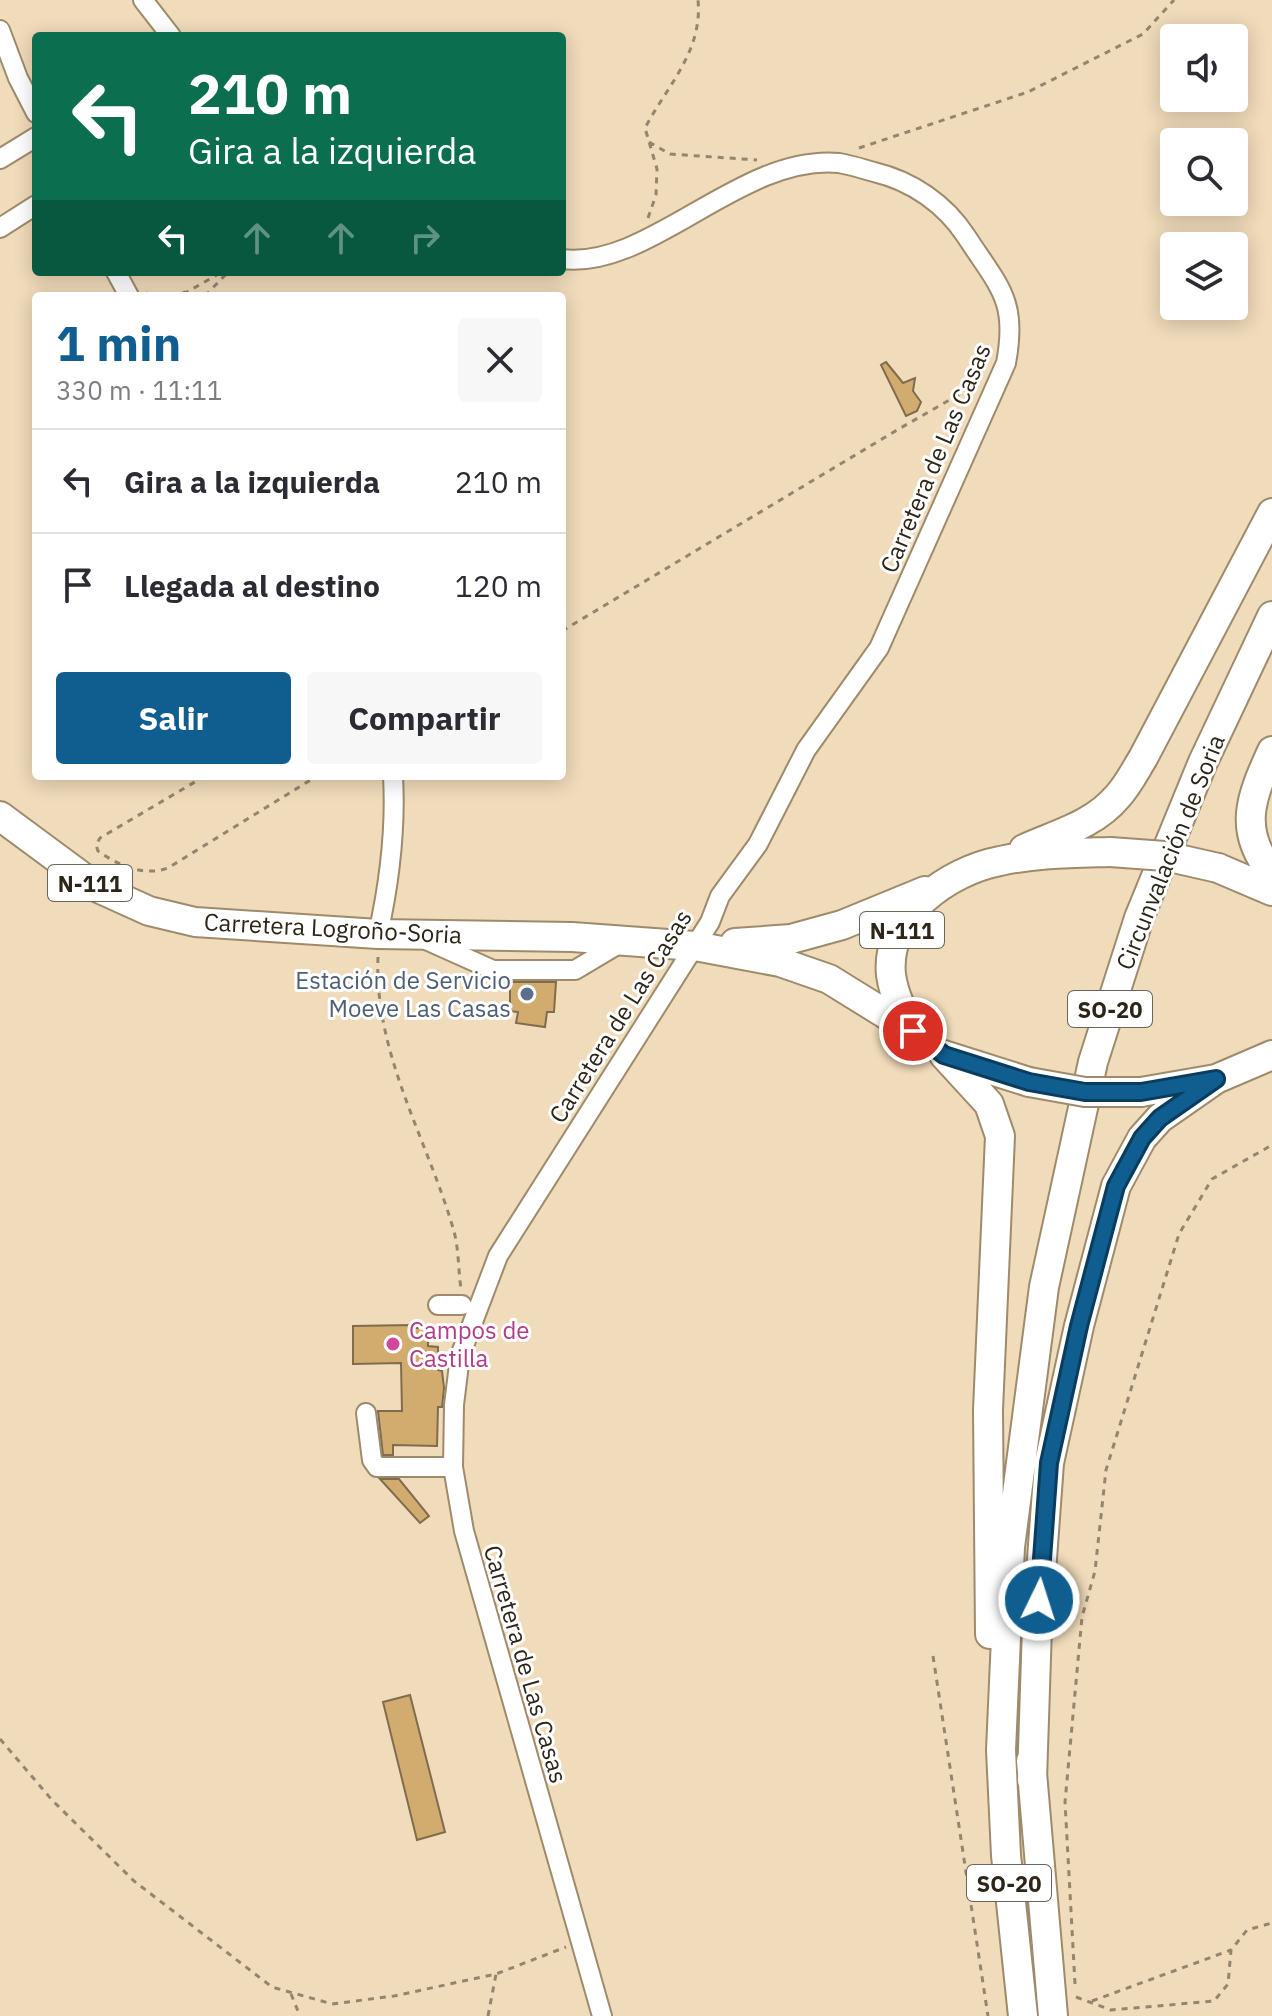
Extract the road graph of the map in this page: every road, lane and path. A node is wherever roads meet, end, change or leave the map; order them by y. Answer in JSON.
{"nodes":[{"id":1,"x":143,"y":0,"type":"edge"},
{"id":2,"x":698,"y":0,"type":"edge"},
{"id":3,"x":1174,"y":0,"type":"edge"},
{"id":4,"x":0,"y":30,"type":"edge"},
{"id":5,"x":168,"y":32,"type":"edge"},
{"id":6,"x":32,"y":105,"type":"edge"},
{"id":7,"x":32,"y":139,"type":"edge"},
{"id":8,"x":646,"y":140,"type":"junction"},
{"id":9,"x":0,"y":159,"type":"edge"},
{"id":10,"x":758,"y":160,"type":"dead end"},
{"id":11,"x":838,"y":163,"type":"junction"},
{"id":12,"x":32,"y":208,"type":"edge"},
{"id":13,"x":0,"y":228,"type":"edge"},
{"id":14,"x":629,"y":248,"type":"junction"},
{"id":15,"x":566,"y":260,"type":"edge"},
{"id":16,"x":215,"y":276,"type":"edge"},
{"id":17,"x":224,"y":276,"type":"edge"},
{"id":18,"x":187,"y":292,"type":"edge"},
{"id":19,"x":209,"y":292,"type":"edge"},
{"id":20,"x":987,"y":404,"type":"junction"},
{"id":21,"x":1272,"y":513,"type":"edge"},
{"id":22,"x":1272,"y":616,"type":"edge"},
{"id":23,"x":566,"y":629,"type":"edge"},
{"id":24,"x":1272,"y":751,"type":"edge"},
{"id":25,"x":198,"y":780,"type":"edge"},
{"id":26,"x":311,"y":780,"type":"edge"},
{"id":27,"x":393,"y":780,"type":"edge"},
{"id":28,"x":0,"y":816,"type":"edge"},
{"id":29,"x":996,"y":861,"type":"junction"},
{"id":30,"x":1272,"y":873,"type":"edge"},
{"id":31,"x":940,"y":884,"type":"junction"},
{"id":32,"x":1272,"y":891,"type":"edge"},
{"id":33,"x":378,"y":934,"type":"junction"},
{"id":34,"x":413,"y":934,"type":"junction"},
{"id":35,"x":484,"y":935,"type":"junction"},
{"id":36,"x":588,"y":938,"type":"junction"},
{"id":37,"x":625,"y":941,"type":"junction"},
{"id":38,"x":695,"y":946,"type":"junction"},
{"id":39,"x":493,"y":970,"type":"junction"},
{"id":40,"x":575,"y":970,"type":"junction"},
{"id":41,"x":913,"y":1031,"type":"junction"},
{"id":42,"x":944,"y":1055,"type":"junction"},
{"id":43,"x":1272,"y":1055,"type":"edge"},
{"id":44,"x":1216,"y":1079,"type":"junction"},
{"id":45,"x":1272,"y":1145,"type":"edge"},
{"id":46,"x":438,"y":1305,"type":"dead end"},
{"id":47,"x":462,"y":1305,"type":"joint"},
{"id":48,"x":366,"y":1413,"type":"dead end"},
{"id":49,"x":1027,"y":1425,"type":"junction"},
{"id":50,"x":453,"y":1467,"type":"junction"},
{"id":51,"x":933,"y":1656,"type":"dead end"},
{"id":52,"x":0,"y":1739,"type":"edge"},
{"id":53,"x":1001,"y":1750,"type":"junction"},
{"id":54,"x":1032,"y":1780,"type":"junction"},
{"id":55,"x":1272,"y":1923,"type":"edge"},
{"id":56,"x":580,"y":1941,"type":"junction"},
{"id":57,"x":1231,"y":1950,"type":"junction"},
{"id":58,"x":496,"y":1974,"type":"junction"},
{"id":59,"x":291,"y":1992,"type":"junction"},
{"id":60,"x":1076,"y":1997,"type":"junction"},
{"id":61,"x":1089,"y":2002,"type":"junction"},
{"id":62,"x":1065,"y":2011,"type":"edge"},
{"id":63,"x":298,"y":2016,"type":"edge"},
{"id":64,"x":488,"y":2016,"type":"edge"},
{"id":65,"x":602,"y":2016,"type":"edge"},
{"id":66,"x":988,"y":2016,"type":"edge"},
{"id":67,"x":1023,"y":2016,"type":"edge"}],
"edges":[{"from":1,"to":5,"type":"street"},
{"from":2,"to":8,"type":"path"},
{"from":3,"to":11,"type":"path"},
{"from":4,"to":6,"type":"street"},
{"from":7,"to":9,"type":"street"},
{"from":8,"to":10,"type":"path"},
{"from":8,"to":14,"type":"path"},
{"from":11,"to":14,"type":"street","name":"Carretera de Las Casas"},
{"from":11,"to":20,"type":"street","name":"Carretera de Las Casas"},
{"from":12,"to":13,"type":"street"},
{"from":14,"to":15,"type":"street","name":"Carretera de Las Casas"},
{"from":16,"to":18,"type":"path"},
{"from":17,"to":19,"type":"path"},
{"from":20,"to":23,"type":"path"},
{"from":20,"to":38,"type":"street","name":"Carretera de Las Casas"},
{"from":21,"to":29,"type":"highway"},
{"from":22,"to":49,"type":"highway","name":"Circunvalación de Soria","number":"SO-20"},
{"from":24,"to":30,"type":"highway"},
{"from":25,"to":26,"type":"path"},
{"from":27,"to":33,"type":"street"},
{"from":28,"to":33,"type":"highway","name":"Carretera Logroño-Soria","number":"N-111"},
{"from":29,"to":31,"type":"highway","number":"N-111"},
{"from":29,"to":32,"type":"highway","number":"N-111","bridge":true},
{"from":31,"to":38,"type":"highway","name":"Carretera Logroño-Soria","number":"N-111"},
{"from":31,"to":41,"type":"highway","number":"N-111"},
{"from":33,"to":34,"type":"highway","name":"Carretera Logroño-Soria","number":"N-111"},
{"from":33,"to":47,"type":"path"},
{"from":34,"to":35,"type":"highway","name":"Carretera Logroño-Soria","number":"N-111"},
{"from":34,"to":39,"type":"street"},
{"from":35,"to":36,"type":"highway","name":"Carretera Logroño-Soria","number":"N-111"},
{"from":35,"to":39,"type":"street"},
{"from":36,"to":37,"type":"highway","name":"Carretera Logroño-Soria","number":"N-111"},
{"from":36,"to":40,"type":"street"},
{"from":37,"to":38,"type":"highway","name":"Carretera Logroño-Soria","number":"N-111"},
{"from":37,"to":40,"type":"street"},
{"from":38,"to":41,"type":"highway","name":"Carretera Logroño-Soria","number":"N-111"},
{"from":38,"to":50,"type":"street","name":"Carretera de Las Casas"},
{"from":39,"to":40,"type":"street"},
{"from":41,"to":42,"type":"highway","number":"N-111"},
{"from":42,"to":44,"type":"highway","number":"N-111","bridge":true},
{"from":42,"to":53,"type":"highway","number":"SO-20"},
{"from":43,"to":44,"type":"highway","number":"N-111"},
{"from":44,"to":54,"type":"highway","number":"SO-20"},
{"from":45,"to":60,"type":"path"},
{"from":46,"to":47,"type":"street"},
{"from":48,"to":50,"type":"street"},
{"from":49,"to":53,"type":"highway","name":"Circunvalación de Soria","number":"SO-20"},
{"from":49,"to":54,"type":"highway","name":"Circunvalación de Soria","number":"SO-20"},
{"from":50,"to":56,"type":"street","name":"Carretera de Las Casas"},
{"from":51,"to":66,"type":"path"},
{"from":52,"to":59,"type":"path"},
{"from":53,"to":67,"type":"highway","name":"Circunvalación de Soria","number":"SO-20"},
{"from":54,"to":62,"type":"highway","name":"Circunvalación de Soria","number":"SO-20"},
{"from":55,"to":57,"type":"path"},
{"from":56,"to":58,"type":"path"},
{"from":56,"to":65,"type":"street","name":"Carretera de Las Casas"},
{"from":57,"to":61,"type":"path"},
{"from":57,"to":61,"type":"path"},
{"from":58,"to":59,"type":"path"},
{"from":58,"to":64,"type":"path"},
{"from":59,"to":63,"type":"path"},
{"from":60,"to":61,"type":"path"},
{"from":60,"to":62,"type":"path"}]}
